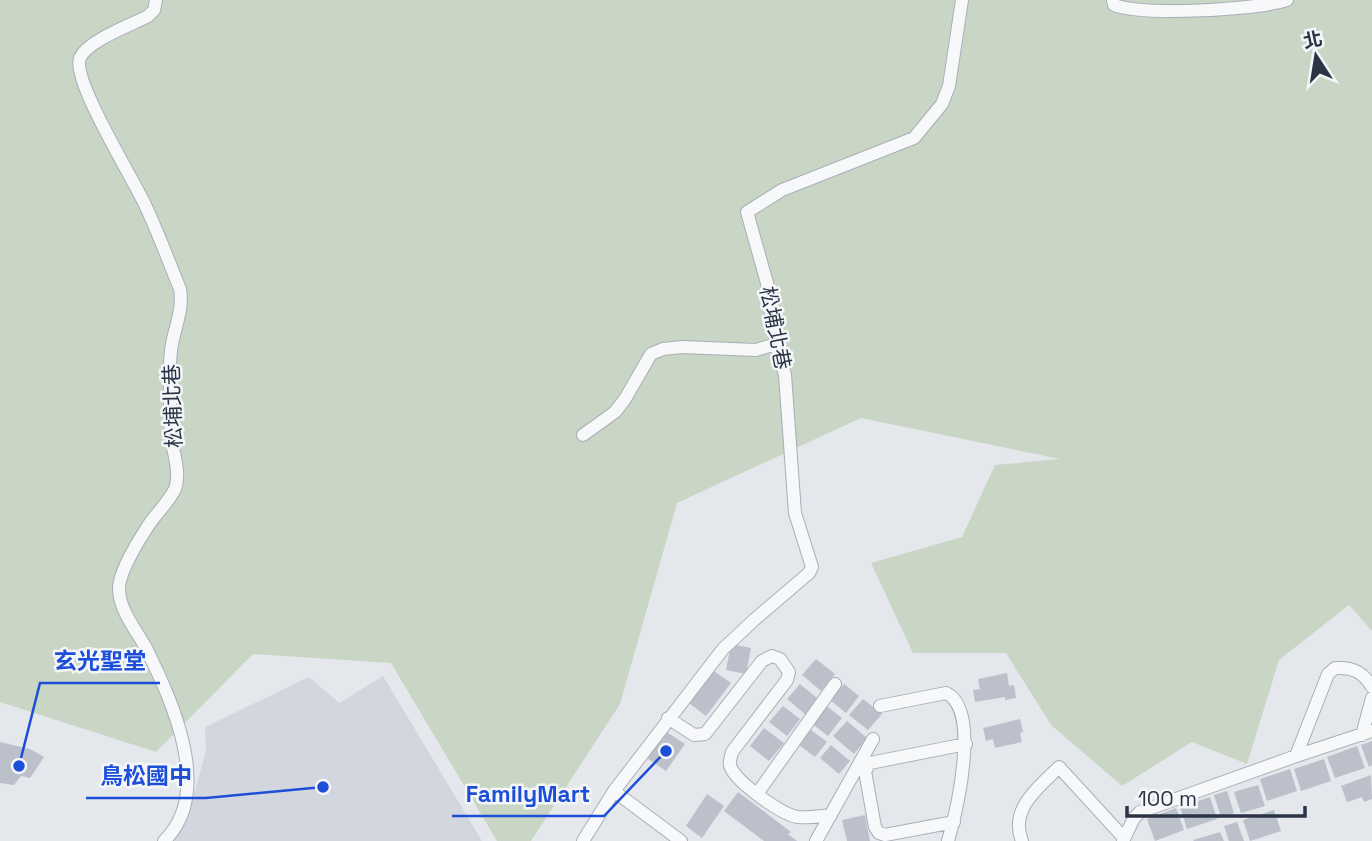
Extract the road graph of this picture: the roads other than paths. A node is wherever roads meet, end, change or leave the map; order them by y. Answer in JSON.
{"nodes":[{"id":1,"x":156,"y":0,"type":"edge"},
{"id":2,"x":962,"y":0,"type":"edge"},
{"id":3,"x":1113,"y":0,"type":"edge"},
{"id":4,"x":1287,"y":0,"type":"edge"},
{"id":5,"x":776,"y":344,"type":"junction"},
{"id":6,"x":583,"y":435,"type":"dead end"},
{"id":7,"x":835,"y":684,"type":"dead end"},
{"id":8,"x":1372,"y":687,"type":"edge"},
{"id":9,"x":1372,"y":698,"type":"edge"},
{"id":10,"x":880,"y":706,"type":"dead end"},
{"id":11,"x":668,"y":718,"type":"junction"},
{"id":12,"x":1367,"y":733,"type":"edge"},
{"id":13,"x":873,"y":739,"type":"dead end"},
{"id":14,"x":966,"y":744,"type":"junction"},
{"id":15,"x":1296,"y":756,"type":"junction"},
{"id":16,"x":614,"y":791,"type":"junction"},
{"id":17,"x":757,"y":794,"type":"junction"},
{"id":18,"x":831,"y":815,"type":"junction"},
{"id":19,"x":954,"y":822,"type":"junction"},
{"id":20,"x":1124,"y":839,"type":"edge"},
{"id":21,"x":164,"y":841,"type":"edge"},
{"id":22,"x":583,"y":841,"type":"edge"},
{"id":23,"x":681,"y":841,"type":"edge"},
{"id":24,"x":816,"y":841,"type":"edge"},
{"id":25,"x":948,"y":841,"type":"edge"},
{"id":26,"x":1022,"y":841,"type":"edge"}],
"edges":[{"from":1,"to":21,"type":"street","name":"松埔北巷"},
{"from":2,"to":5,"type":"street","name":"松埔北巷"},
{"from":3,"to":4,"type":"street"},
{"from":5,"to":6,"type":"street"},
{"from":5,"to":11,"type":"street","name":"松埔北巷"},
{"from":7,"to":17,"type":"street"},
{"from":8,"to":15,"type":"street"},
{"from":9,"to":12,"type":"street"},
{"from":10,"to":14,"type":"street"},
{"from":11,"to":16,"type":"street","name":"松埔北巷"},
{"from":11,"to":17,"type":"street"},
{"from":12,"to":15,"type":"street"},
{"from":13,"to":18,"type":"street"},
{"from":14,"to":19,"type":"street"},
{"from":14,"to":19,"type":"street"},
{"from":15,"to":20,"type":"street"},
{"from":16,"to":22,"type":"street","name":"松埔北巷"},
{"from":16,"to":23,"type":"street"},
{"from":17,"to":18,"type":"street"},
{"from":18,"to":24,"type":"street"},
{"from":19,"to":25,"type":"street"},
{"from":20,"to":26,"type":"street"}]}
